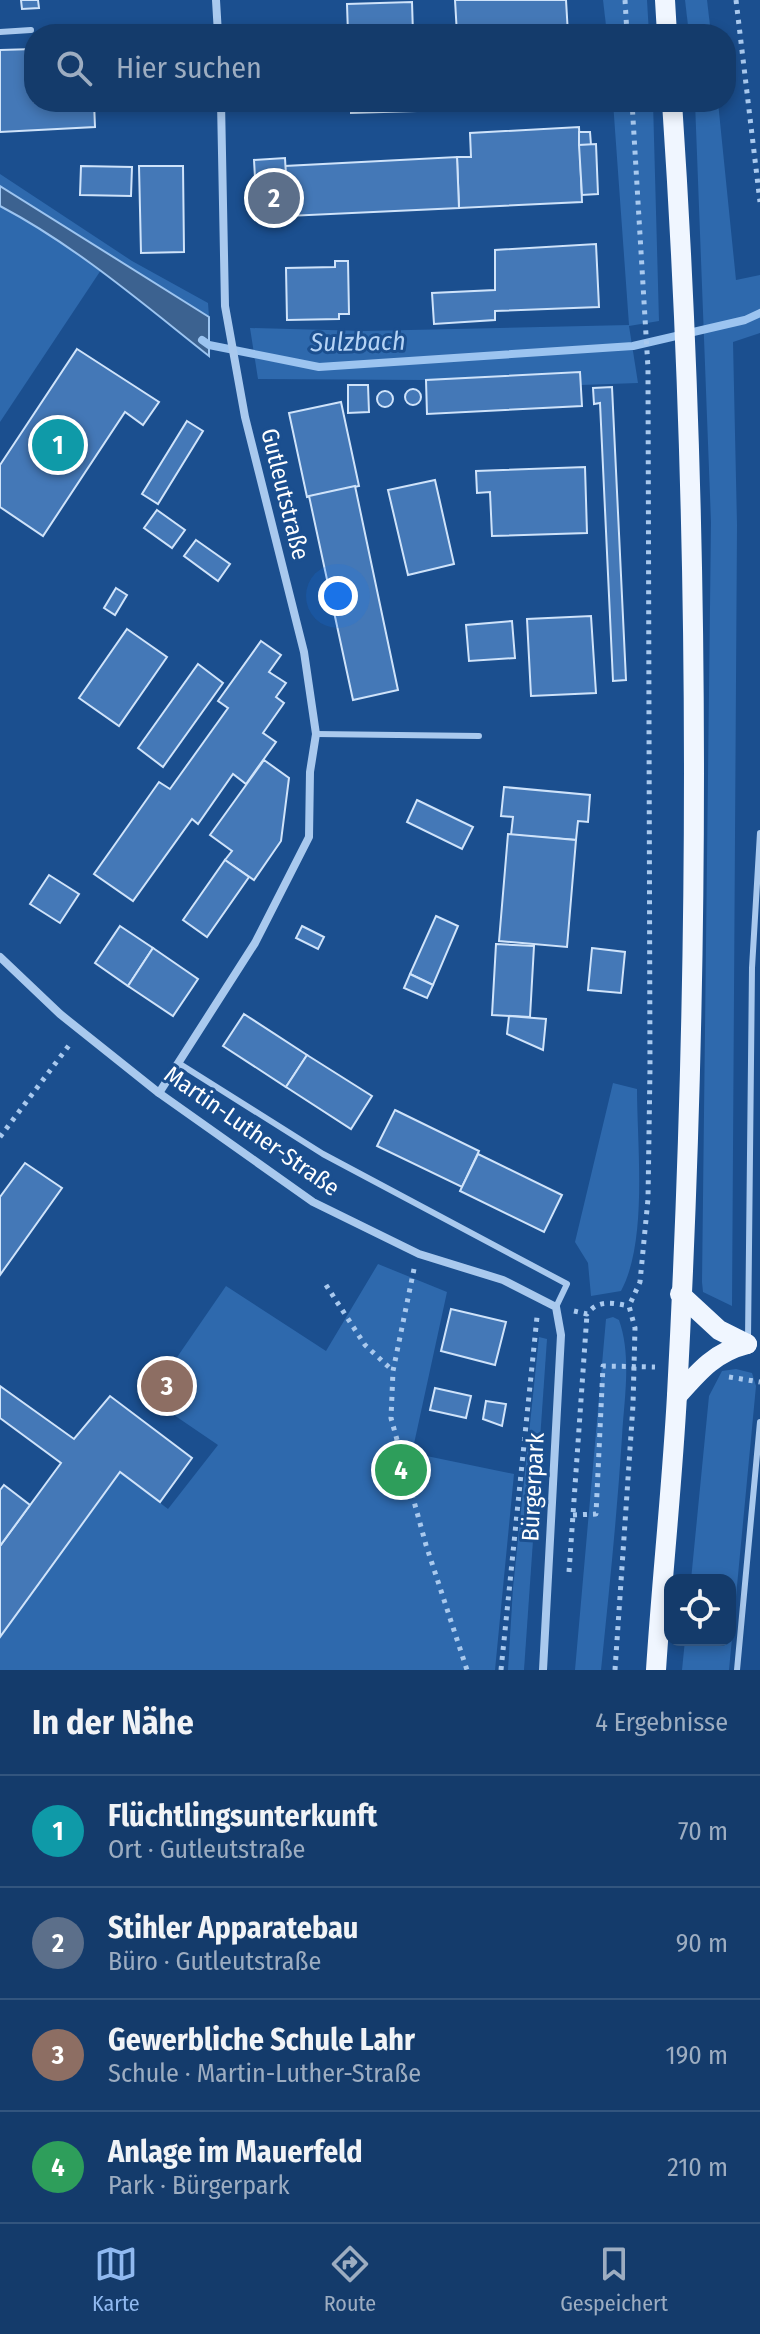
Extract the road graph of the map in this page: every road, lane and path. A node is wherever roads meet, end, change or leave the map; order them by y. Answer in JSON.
{"nodes":[{"id":1,"x":216,"y":0,"type":"edge"},
{"id":2,"x":625,"y":0,"type":"edge"},
{"id":3,"x":665,"y":0,"type":"edge"},
{"id":4,"x":736,"y":0,"type":"edge"},
{"id":5,"x":217,"y":24,"type":"edge"},
{"id":6,"x":626,"y":24,"type":"edge"},
{"id":7,"x":666,"y":24,"type":"edge"},
{"id":8,"x":24,"y":30,"type":"edge"},
{"id":9,"x":0,"y":32,"type":"edge"},
{"id":10,"x":221,"y":112,"type":"edge"},
{"id":11,"x":633,"y":112,"type":"edge"},
{"id":12,"x":673,"y":112,"type":"edge"},
{"id":13,"x":760,"y":202,"type":"edge"},
{"id":14,"x":316,"y":734,"type":"junction"},
{"id":15,"x":479,"y":736,"type":"dead end"},
{"id":16,"x":760,"y":833,"type":"edge"},
{"id":17,"x":0,"y":957,"type":"edge"},
{"id":18,"x":80,"y":1030,"type":"junction"},
{"id":19,"x":180,"y":1064,"type":"junction"},
{"id":20,"x":159,"y":1093,"type":"junction"},
{"id":21,"x":0,"y":1137,"type":"edge"},
{"id":22,"x":419,"y":1254,"type":"junction"},
{"id":23,"x":326,"y":1285,"type":"dead end"},
{"id":24,"x":680,"y":1294,"type":"junction"},
{"id":25,"x":539,"y":1296,"type":"junction"},
{"id":26,"x":629,"y":1306,"type":"junction"},
{"id":27,"x":556,"y":1307,"type":"junction"},
{"id":28,"x":587,"y":1314,"type":"junction"},
{"id":29,"x":754,"y":1345,"type":"edge"},
{"id":30,"x":669,"y":1368,"type":"dead end"},
{"id":31,"x":393,"y":1371,"type":"junction"},
{"id":32,"x":715,"y":1375,"type":"dead end"},
{"id":33,"x":760,"y":1382,"type":"edge"},
{"id":34,"x":677,"y":1396,"type":"junction"},
{"id":35,"x":760,"y":1422,"type":"edge"},
{"id":36,"x":467,"y":1670,"type":"edge"},
{"id":37,"x":501,"y":1670,"type":"edge"},
{"id":38,"x":543,"y":1670,"type":"edge"},
{"id":39,"x":615,"y":1670,"type":"edge"},
{"id":40,"x":656,"y":1670,"type":"edge"},
{"id":41,"x":737,"y":1670,"type":"edge"}],
"edges":[{"from":1,"to":5,"type":"street"},
{"from":2,"to":6,"type":"path"},
{"from":3,"to":7,"type":"main road"},
{"from":4,"to":13,"type":"path"},
{"from":8,"to":9,"type":"lane"},
{"from":10,"to":14,"type":"street","name":"Gutleutstraße"},
{"from":11,"to":26,"type":"path"},
{"from":12,"to":24,"type":"main road"},
{"from":14,"to":15,"type":"lane"},
{"from":14,"to":19,"type":"street","name":"Gutleutstraße"},
{"from":16,"to":29,"type":"lane"},
{"from":17,"to":18,"type":"street","name":"Martin-Luther-Straße"},
{"from":18,"to":20,"type":"street","name":"Martin-Luther-Straße"},
{"from":18,"to":21,"type":"path"},
{"from":19,"to":20,"type":"street","name":"Gutleutstraße"},
{"from":19,"to":27,"type":"lane"},
{"from":20,"to":22,"type":"street","name":"Martin-Luther-Straße"},
{"from":22,"to":25,"type":"street","name":"Martin-Luther-Straße"},
{"from":22,"to":31,"type":"path"},
{"from":23,"to":31,"type":"path"},
{"from":24,"to":29,"type":"main road"},
{"from":24,"to":34,"type":"main road"},
{"from":25,"to":27,"type":"street","name":"Martin-Luther-Straße"},
{"from":25,"to":37,"type":"path"},
{"from":26,"to":28,"type":"path"},
{"from":26,"to":39,"type":"path"},
{"from":27,"to":28,"type":"path"},
{"from":27,"to":38,"type":"street","name":"Bürgerpark"},
{"from":28,"to":30,"type":"path"},
{"from":29,"to":34,"type":"main road"},
{"from":31,"to":36,"type":"path"},
{"from":32,"to":33,"type":"path"},
{"from":34,"to":40,"type":"main road"},
{"from":35,"to":41,"type":"lane"}]}
